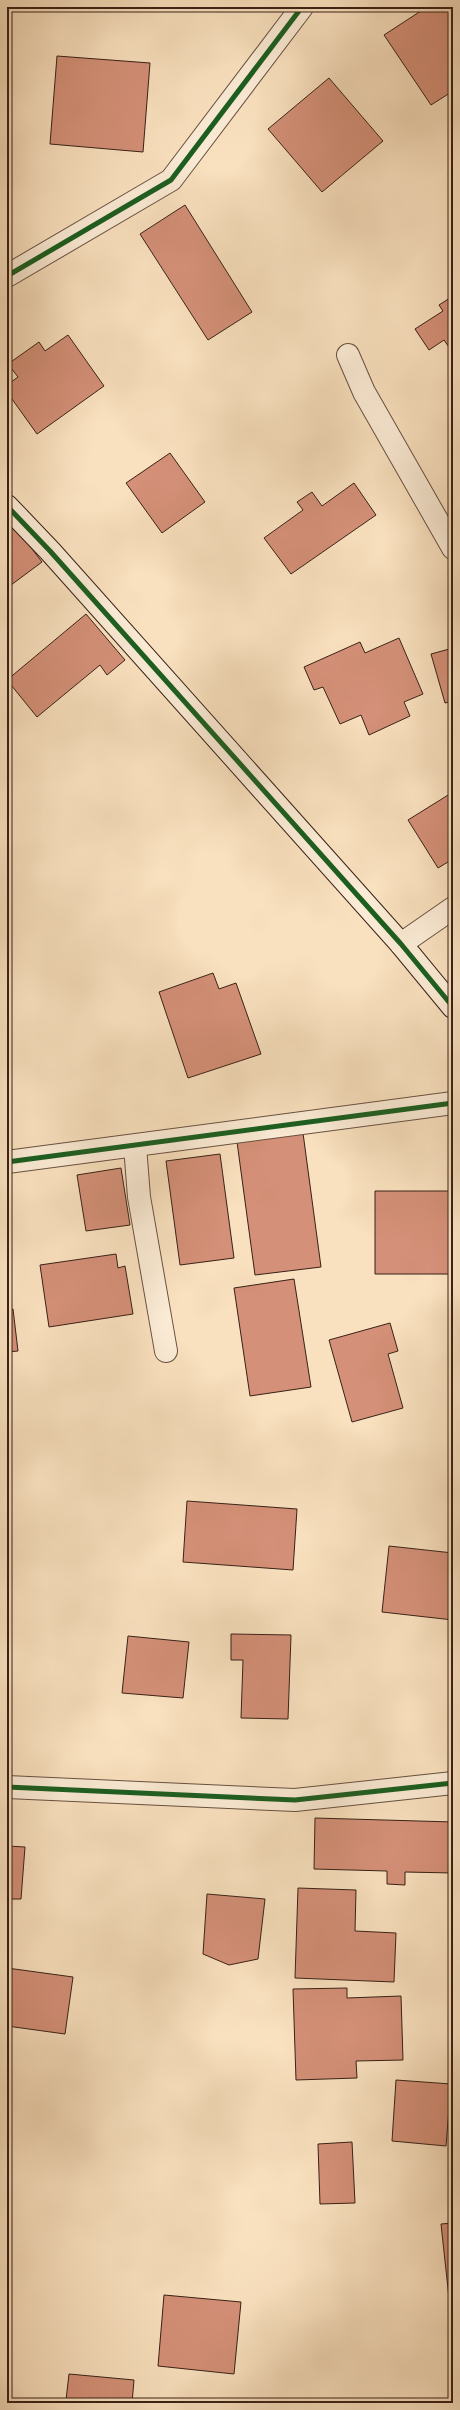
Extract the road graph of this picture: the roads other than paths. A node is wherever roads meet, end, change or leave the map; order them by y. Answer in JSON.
{"nodes":[{"id":1,"x":302,"y":7,"type":"edge"},
{"id":2,"x":7,"y":276,"type":"edge"},
{"id":3,"x":348,"y":355,"type":"dead end"},
{"id":4,"x":7,"y":506,"type":"edge"},
{"id":5,"x":453,"y":548,"type":"edge"},
{"id":6,"x":453,"y":908,"type":"edge"},
{"id":7,"x":401,"y":944,"type":"junction"},
{"id":8,"x":453,"y":1008,"type":"edge"},
{"id":9,"x":453,"y":1103,"type":"edge"},
{"id":10,"x":135,"y":1146,"type":"junction"},
{"id":11,"x":7,"y":1162,"type":"edge"},
{"id":12,"x":166,"y":1351,"type":"dead end"},
{"id":13,"x":453,"y":1783,"type":"edge"},
{"id":14,"x":7,"y":1787,"type":"edge"}],
"edges":[{"from":1,"to":2,"type":"street"},
{"from":3,"to":5,"type":"street"},
{"from":4,"to":7,"type":"street"},
{"from":6,"to":7,"type":"street"},
{"from":7,"to":8,"type":"street"},
{"from":9,"to":10,"type":"street"},
{"from":10,"to":11,"type":"street"},
{"from":10,"to":12,"type":"street"},
{"from":13,"to":14,"type":"street"}]}
